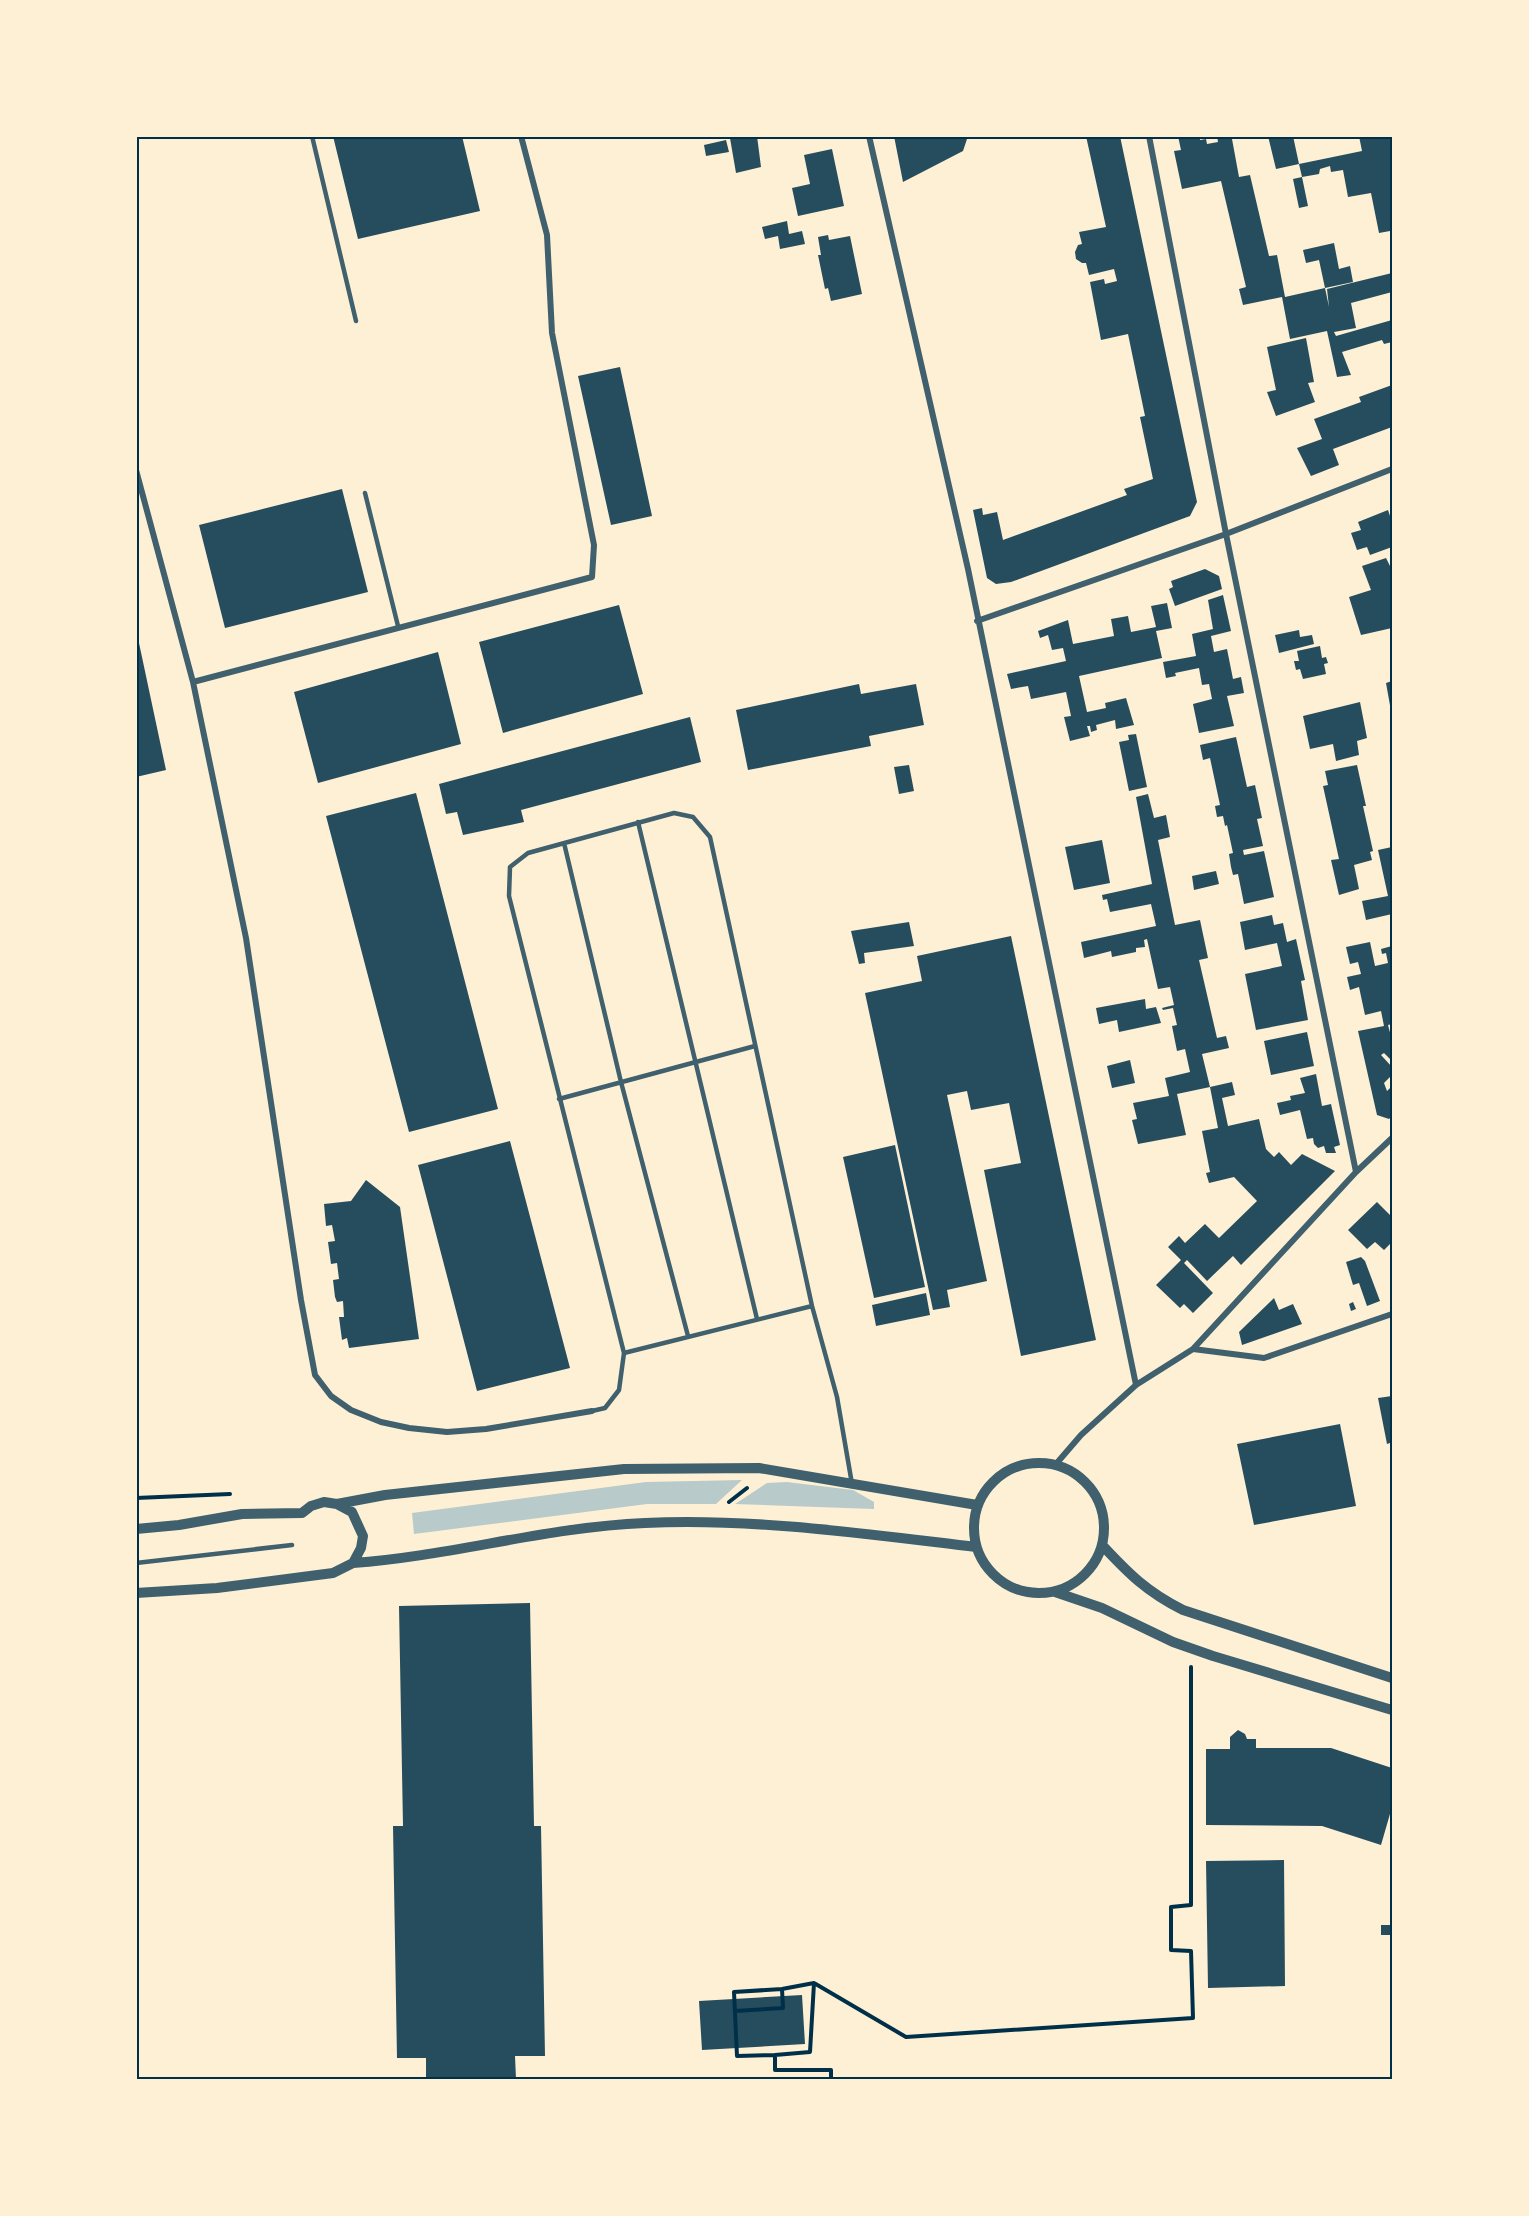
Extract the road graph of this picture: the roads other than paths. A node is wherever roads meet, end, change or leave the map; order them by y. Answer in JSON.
{"nodes":[{"id":1,"x":312,"y":136,"type":"edge"},
{"id":2,"x":521,"y":136,"type":"edge"},
{"id":3,"x":869,"y":136,"type":"edge"},
{"id":4,"x":1149,"y":136,"type":"edge"},
{"id":5,"x":356,"y":321,"type":"dead end"},
{"id":6,"x":136,"y":470,"type":"edge"},
{"id":7,"x":1392,"y":470,"type":"edge"},
{"id":8,"x":364,"y":493,"type":"dead end"},
{"id":9,"x":1226,"y":534,"type":"junction"},
{"id":10,"x":977,"y":621,"type":"junction"},
{"id":11,"x":398,"y":626,"type":"junction"},
{"id":12,"x":193,"y":682,"type":"junction"},
{"id":13,"x":638,"y":822,"type":"junction"},
{"id":14,"x":564,"y":843,"type":"junction"},
{"id":15,"x":755,"y":1046,"type":"junction"},
{"id":16,"x":696,"y":1060,"type":"junction"},
{"id":17,"x":621,"y":1082,"type":"junction"},
{"id":18,"x":559,"y":1099,"type":"junction"},
{"id":19,"x":1392,"y":1138,"type":"edge"},
{"id":20,"x":1356,"y":1172,"type":"junction"},
{"id":21,"x":812,"y":1306,"type":"junction"},
{"id":22,"x":1392,"y":1314,"type":"edge"},
{"id":23,"x":757,"y":1319,"type":"junction"},
{"id":24,"x":688,"y":1336,"type":"junction"},
{"id":25,"x":1193,"y":1349,"type":"junction"},
{"id":26,"x":624,"y":1353,"type":"junction"},
{"id":27,"x":1136,"y":1385,"type":"junction"},
{"id":28,"x":592,"y":1411,"type":"joint"},
{"id":29,"x":1056,"y":1464,"type":"junction"},
{"id":30,"x":852,"y":1484,"type":"junction"},
{"id":31,"x":337,"y":1504,"type":"junction"},
{"id":32,"x":977,"y":1505,"type":"junction"},
{"id":33,"x":136,"y":1529,"type":"edge"},
{"id":34,"x":292,"y":1545,"type":"dead end"},
{"id":35,"x":1102,"y":1545,"type":"junction"},
{"id":36,"x":976,"y":1547,"type":"junction"},
{"id":37,"x":136,"y":1563,"type":"edge"},
{"id":38,"x":353,"y":1563,"type":"junction"},
{"id":39,"x":1055,"y":1592,"type":"junction"},
{"id":40,"x":136,"y":1593,"type":"edge"},
{"id":41,"x":1392,"y":1678,"type":"edge"},
{"id":42,"x":1392,"y":1710,"type":"edge"}],
"edges":[{"from":1,"to":5,"type":"lane"},
{"from":2,"to":11,"type":"street"},
{"from":3,"to":10,"type":"street"},
{"from":4,"to":9,"type":"street"},
{"from":6,"to":12,"type":"street"},
{"from":7,"to":9,"type":"street"},
{"from":8,"to":11,"type":"lane"},
{"from":9,"to":10,"type":"street"},
{"from":9,"to":20,"type":"street"},
{"from":10,"to":27,"type":"street"},
{"from":11,"to":12,"type":"street"},
{"from":12,"to":28,"type":"street"},
{"from":13,"to":14,"type":"lane"},
{"from":13,"to":15,"type":"lane"},
{"from":13,"to":16,"type":"lane"},
{"from":14,"to":17,"type":"lane"},
{"from":14,"to":18,"type":"lane"},
{"from":15,"to":16,"type":"lane"},
{"from":15,"to":21,"type":"lane"},
{"from":16,"to":17,"type":"lane"},
{"from":16,"to":23,"type":"lane"},
{"from":17,"to":18,"type":"lane"},
{"from":17,"to":24,"type":"lane"},
{"from":18,"to":26,"type":"lane"},
{"from":19,"to":20,"type":"street"},
{"from":20,"to":25,"type":"street"},
{"from":21,"to":23,"type":"lane"},
{"from":21,"to":30,"type":"lane"},
{"from":22,"to":25,"type":"street"},
{"from":23,"to":24,"type":"lane"},
{"from":24,"to":26,"type":"lane"},
{"from":25,"to":27,"type":"street"},
{"from":26,"to":28,"type":"lane"},
{"from":27,"to":29,"type":"street"},
{"from":29,"to":32,"type":"street"},
{"from":29,"to":35,"type":"street"},
{"from":30,"to":31,"type":"street"},
{"from":30,"to":32,"type":"street"},
{"from":31,"to":33,"type":"street"},
{"from":31,"to":38,"type":"street"},
{"from":32,"to":36,"type":"street"},
{"from":34,"to":37,"type":"lane"},
{"from":35,"to":39,"type":"street"},
{"from":35,"to":41,"type":"street"},
{"from":36,"to":38,"type":"street"},
{"from":36,"to":39,"type":"street"},
{"from":38,"to":40,"type":"street"},
{"from":39,"to":42,"type":"street"}]}
